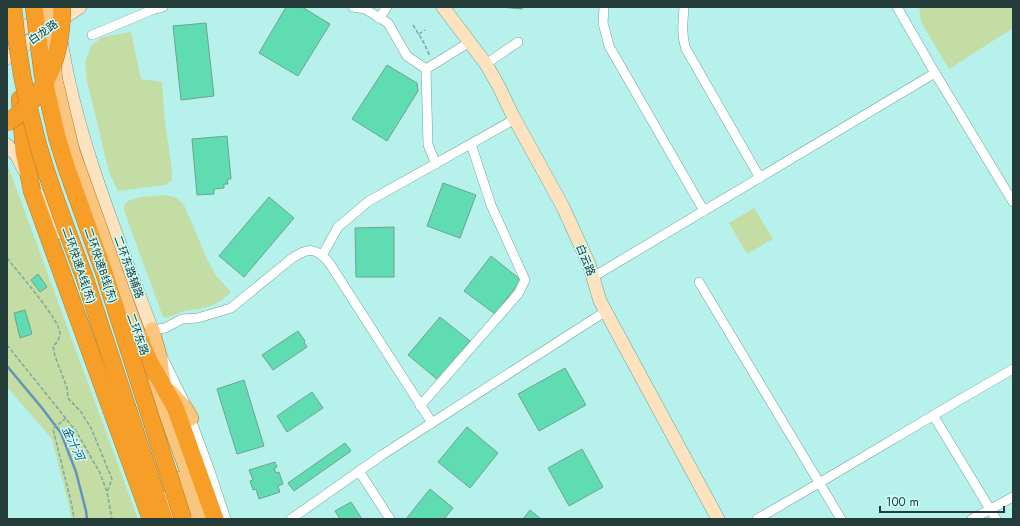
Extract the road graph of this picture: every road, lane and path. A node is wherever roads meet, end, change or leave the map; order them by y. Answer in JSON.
{"nodes":[{"id":1,"x":13,"y":7,"type":"edge"},
{"id":2,"x":34,"y":7,"type":"edge"},
{"id":3,"x":80,"y":7,"type":"edge"},
{"id":4,"x":163,"y":7,"type":"edge"},
{"id":5,"x":353,"y":7,"type":"edge"},
{"id":6,"x":386,"y":7,"type":"edge"},
{"id":7,"x":443,"y":7,"type":"edge"},
{"id":8,"x":604,"y":7,"type":"edge"},
{"id":9,"x":684,"y":7,"type":"edge"},
{"id":10,"x":897,"y":7,"type":"edge"},
{"id":11,"x":57,"y":9,"type":"edge"},
{"id":12,"x":380,"y":18,"type":"junction"},
{"id":13,"x":412,"y":25,"type":"dead end"},
{"id":14,"x":425,"y":30,"type":"dead end"},
{"id":15,"x":419,"y":34,"type":"junction"},
{"id":16,"x":92,"y":35,"type":"dead end"},
{"id":17,"x":470,"y":42,"type":"junction"},
{"id":18,"x":518,"y":42,"type":"dead end"},
{"id":19,"x":12,"y":45,"type":"edge"},
{"id":20,"x":434,"y":64,"type":"junction"},
{"id":21,"x":486,"y":64,"type":"junction"},
{"id":22,"x":426,"y":69,"type":"junction"},
{"id":23,"x":935,"y":73,"type":"junction"},
{"id":24,"x":515,"y":119,"type":"junction"},
{"id":25,"x":7,"y":123,"type":"edge"},
{"id":26,"x":471,"y":144,"type":"junction"},
{"id":27,"x":7,"y":145,"type":"edge"},
{"id":28,"x":436,"y":164,"type":"junction"},
{"id":29,"x":760,"y":178,"type":"junction"},
{"id":30,"x":29,"y":179,"type":"junction"},
{"id":31,"x":1013,"y":202,"type":"edge"},
{"id":32,"x":704,"y":211,"type":"junction"},
{"id":33,"x":323,"y":254,"type":"junction"},
{"id":34,"x":7,"y":258,"type":"edge"},
{"id":35,"x":80,"y":263,"type":"junction"},
{"id":36,"x":593,"y":277,"type":"junction"},
{"id":37,"x":699,"y":282,"type":"dead end"},
{"id":38,"x":606,"y":311,"type":"junction"},
{"id":39,"x":139,"y":334,"type":"junction"},
{"id":40,"x":7,"y":345,"type":"edge"},
{"id":41,"x":1013,"y":369,"type":"edge"},
{"id":42,"x":163,"y":384,"type":"junction"},
{"id":43,"x":420,"y":406,"type":"junction"},
{"id":44,"x":933,"y":415,"type":"junction"},
{"id":45,"x":66,"y":418,"type":"junction"},
{"id":46,"x":191,"y":418,"type":"junction"},
{"id":47,"x":170,"y":423,"type":"junction"},
{"id":48,"x":432,"y":423,"type":"junction"},
{"id":49,"x":359,"y":471,"type":"junction"},
{"id":50,"x":820,"y":483,"type":"junction"},
{"id":51,"x":107,"y":492,"type":"junction"},
{"id":52,"x":1013,"y":497,"type":"edge"},
{"id":53,"x":990,"y":509,"type":"junction"},
{"id":54,"x":74,"y":519,"type":"edge"},
{"id":55,"x":112,"y":519,"type":"edge"},
{"id":56,"x":151,"y":519,"type":"edge"},
{"id":57,"x":164,"y":519,"type":"edge"},
{"id":58,"x":173,"y":519,"type":"edge"},
{"id":59,"x":183,"y":519,"type":"edge"},
{"id":60,"x":193,"y":519,"type":"edge"},
{"id":61,"x":205,"y":519,"type":"edge"},
{"id":62,"x":215,"y":519,"type":"edge"},
{"id":63,"x":226,"y":519,"type":"edge"},
{"id":64,"x":291,"y":519,"type":"edge"},
{"id":65,"x":390,"y":519,"type":"edge"},
{"id":66,"x":718,"y":519,"type":"edge"},
{"id":67,"x":757,"y":519,"type":"edge"},
{"id":68,"x":841,"y":519,"type":"edge"},
{"id":69,"x":972,"y":519,"type":"edge"},
{"id":70,"x":996,"y":519,"type":"edge"}],
"edges":[{"from":1,"to":19,"type":"street"},
{"from":1,"to":57,"type":"highway","name":"二环快速A线(东)","bridge":true},
{"from":2,"to":39,"type":"main road","name":"二环东路","bridge":true},
{"from":2,"to":59,"type":"highway","name":"二环快速B线(东)","bridge":true},
{"from":3,"to":11,"type":"street","name":"白龙路"},
{"from":4,"to":16,"type":"street"},
{"from":5,"to":12,"type":"street"},
{"from":6,"to":12,"type":"street"},
{"from":7,"to":17,"type":"street","name":"白云路"},
{"from":8,"to":32,"type":"street"},
{"from":9,"to":29,"type":"street"},
{"from":10,"to":23,"type":"street"},
{"from":11,"to":19,"type":"street","name":"白龙路"},
{"from":11,"to":25,"type":"highway","bridge":true},
{"from":11,"to":39,"type":"main road","name":"二环东路","bridge":true},
{"from":12,"to":22,"type":"street"},
{"from":13,"to":15,"type":"path"},
{"from":14,"to":15,"type":"path"},
{"from":15,"to":20,"type":"path"},
{"from":17,"to":20,"type":"street"},
{"from":17,"to":21,"type":"street","name":"白云路"},
{"from":18,"to":21,"type":"street"},
{"from":19,"to":30,"type":"highway"},
{"from":19,"to":35,"type":"street"},
{"from":20,"to":22,"type":"street"},
{"from":21,"to":24,"type":"street","name":"白云路"},
{"from":22,"to":28,"type":"street"},
{"from":23,"to":29,"type":"street"},
{"from":23,"to":31,"type":"street"},
{"from":24,"to":26,"type":"street"},
{"from":24,"to":36,"type":"street","name":"白云路"},
{"from":26,"to":28,"type":"street"},
{"from":26,"to":43,"type":"street"},
{"from":27,"to":30,"type":"street"},
{"from":28,"to":33,"type":"street"},
{"from":29,"to":32,"type":"street"},
{"from":30,"to":35,"type":"street"},
{"from":30,"to":56,"type":"highway"},
{"from":32,"to":36,"type":"street"},
{"from":33,"to":39,"type":"street"},
{"from":33,"to":43,"type":"street"},
{"from":34,"to":51,"type":"path"},
{"from":35,"to":58,"type":"street"},
{"from":36,"to":38,"type":"street","name":"白云路"},
{"from":37,"to":50,"type":"street"},
{"from":38,"to":48,"type":"street"},
{"from":38,"to":66,"type":"street","name":"白云路"},
{"from":39,"to":42,"type":"highway"},
{"from":39,"to":46,"type":"street"},
{"from":39,"to":47,"type":"main road","name":"二环东路"},
{"from":39,"to":60,"type":"main road","name":"二环东路"},
{"from":40,"to":45,"type":"path"},
{"from":41,"to":44,"type":"street"},
{"from":42,"to":46,"type":"main road"},
{"from":42,"to":47,"type":"main road"},
{"from":42,"to":62,"type":"highway"},
{"from":43,"to":48,"type":"street"},
{"from":44,"to":50,"type":"street"},
{"from":44,"to":53,"type":"street"},
{"from":45,"to":51,"type":"path"},
{"from":45,"to":54,"type":"path"},
{"from":46,"to":63,"type":"street"},
{"from":47,"to":61,"type":"main road","name":"二环东路"},
{"from":48,"to":49,"type":"street"},
{"from":49,"to":64,"type":"street"},
{"from":49,"to":65,"type":"street"},
{"from":50,"to":67,"type":"street"},
{"from":50,"to":68,"type":"street"},
{"from":51,"to":55,"type":"path"},
{"from":52,"to":53,"type":"street"},
{"from":53,"to":69,"type":"street"},
{"from":53,"to":70,"type":"street"}]}
